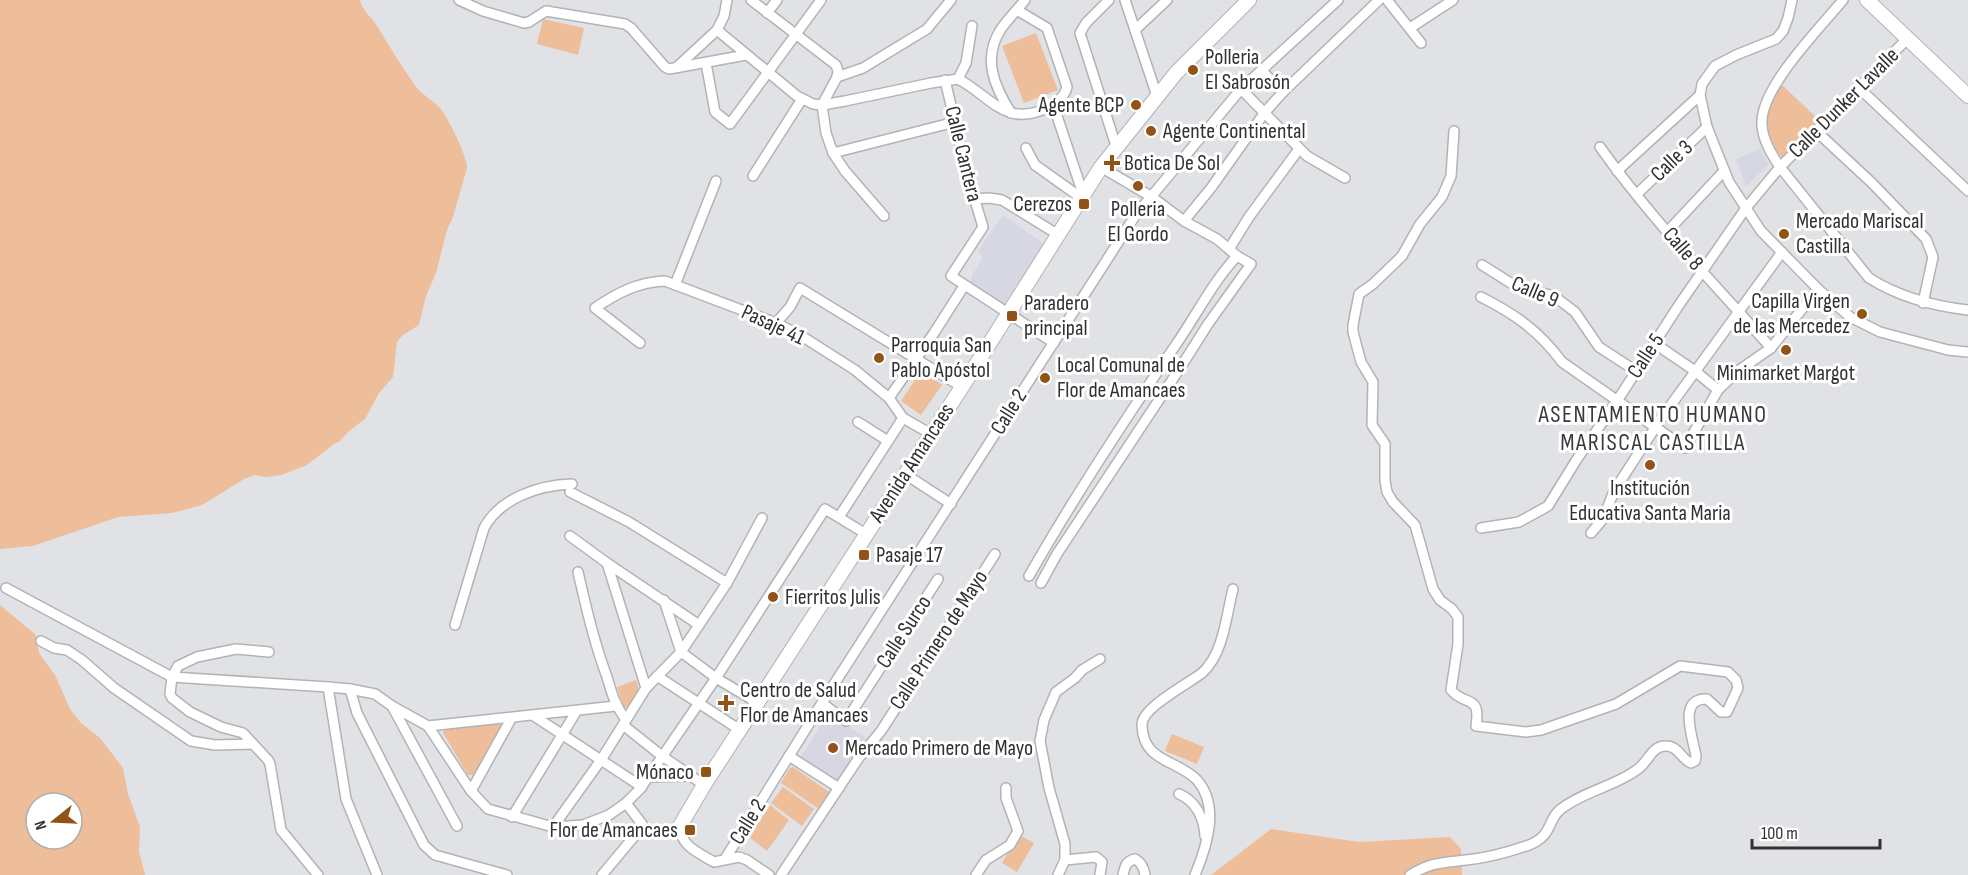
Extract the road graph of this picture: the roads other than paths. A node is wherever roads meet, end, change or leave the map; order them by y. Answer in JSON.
{"nodes":[{"id":1,"x":459,"y":0,"type":"edge"},
{"id":2,"x":727,"y":0,"type":"edge"},
{"id":3,"x":751,"y":0,"type":"edge"},
{"id":4,"x":777,"y":0,"type":"edge"},
{"id":5,"x":821,"y":0,"type":"edge"},
{"id":6,"x":951,"y":0,"type":"edge"},
{"id":7,"x":1025,"y":0,"type":"edge"},
{"id":8,"x":1109,"y":0,"type":"edge"},
{"id":9,"x":1125,"y":0,"type":"edge"},
{"id":10,"x":1167,"y":0,"type":"edge"},
{"id":11,"x":1338,"y":0,"type":"edge"},
{"id":12,"x":1379,"y":0,"type":"edge"},
{"id":13,"x":1387,"y":0,"type":"edge"},
{"id":14,"x":1453,"y":0,"type":"edge"},
{"id":15,"x":1792,"y":0,"type":"edge"},
{"id":16,"x":1843,"y":0,"type":"edge"},
{"id":17,"x":1867,"y":0,"type":"edge"},
{"id":18,"x":1247,"y":1,"type":"edge"},
{"id":19,"x":1017,"y":10,"type":"junction"},
{"id":20,"x":767,"y":13,"type":"junction"},
{"id":21,"x":972,"y":26,"type":"dead end"},
{"id":22,"x":1410,"y":28,"type":"junction"},
{"id":23,"x":717,"y":30,"type":"junction"},
{"id":24,"x":1135,"y":30,"type":"junction"},
{"id":25,"x":797,"y":35,"type":"junction"},
{"id":26,"x":1908,"y":38,"type":"junction"},
{"id":27,"x":1421,"y":43,"type":"dead end"},
{"id":28,"x":746,"y":55,"type":"junction"},
{"id":29,"x":706,"y":63,"type":"junction"},
{"id":30,"x":675,"y":69,"type":"junction"},
{"id":31,"x":1262,"y":71,"type":"junction"},
{"id":32,"x":769,"y":73,"type":"junction"},
{"id":33,"x":837,"y":77,"type":"junction"},
{"id":34,"x":958,"y":79,"type":"junction"},
{"id":35,"x":945,"y":80,"type":"junction"},
{"id":36,"x":1858,"y":87,"type":"junction"},
{"id":37,"x":1241,"y":89,"type":"junction"},
{"id":38,"x":1283,"y":92,"type":"junction"},
{"id":39,"x":1700,"y":95,"type":"junction"},
{"id":40,"x":1157,"y":96,"type":"junction"},
{"id":41,"x":1968,"y":96,"type":"edge"},
{"id":42,"x":802,"y":99,"type":"junction"},
{"id":43,"x":1053,"y":104,"type":"junction"},
{"id":44,"x":822,"y":105,"type":"junction"},
{"id":45,"x":1265,"y":112,"type":"junction"},
{"id":46,"x":1011,"y":113,"type":"junction"},
{"id":47,"x":955,"y":122,"type":"junction"},
{"id":48,"x":1707,"y":127,"type":"junction"},
{"id":49,"x":1454,"y":131,"type":"dead end"},
{"id":50,"x":1816,"y":131,"type":"junction"},
{"id":51,"x":1116,"y":146,"type":"junction"},
{"id":52,"x":1600,"y":147,"type":"dead end"},
{"id":53,"x":1026,"y":148,"type":"dead end"},
{"id":54,"x":1299,"y":149,"type":"junction"},
{"id":55,"x":833,"y":153,"type":"junction"},
{"id":56,"x":1101,"y":167,"type":"junction"},
{"id":57,"x":1780,"y":167,"type":"junction"},
{"id":58,"x":1617,"y":171,"type":"junction"},
{"id":59,"x":1724,"y":171,"type":"junction"},
{"id":60,"x":753,"y":176,"type":"dead end"},
{"id":61,"x":1345,"y":178,"type":"dead end"},
{"id":62,"x":716,"y":181,"type":"dead end"},
{"id":63,"x":1968,"y":192,"type":"edge"},
{"id":64,"x":1637,"y":194,"type":"junction"},
{"id":65,"x":1082,"y":195,"type":"junction"},
{"id":66,"x":1152,"y":197,"type":"junction"},
{"id":67,"x":974,"y":199,"type":"junction"},
{"id":68,"x":1746,"y":208,"type":"junction"},
{"id":69,"x":884,"y":216,"type":"dead end"},
{"id":70,"x":1184,"y":221,"type":"junction"},
{"id":71,"x":1667,"y":232,"type":"junction"},
{"id":72,"x":1057,"y":234,"type":"junction"},
{"id":73,"x":1229,"y":249,"type":"junction"},
{"id":74,"x":1782,"y":252,"type":"junction"},
{"id":75,"x":1238,"y":256,"type":"junction"},
{"id":76,"x":1482,"y":265,"type":"dead end"},
{"id":77,"x":1702,"y":271,"type":"junction"},
{"id":78,"x":675,"y":285,"type":"junction"},
{"id":79,"x":964,"y":286,"type":"junction"},
{"id":80,"x":1818,"y":289,"type":"junction"},
{"id":81,"x":1480,"y":297,"type":"dead end"},
{"id":82,"x":1923,"y":303,"type":"junction"},
{"id":83,"x":1968,"y":310,"type":"edge"},
{"id":84,"x":1739,"y":312,"type":"junction"},
{"id":85,"x":1008,"y":314,"type":"junction"},
{"id":86,"x":776,"y":323,"type":"junction"},
{"id":87,"x":640,"y":343,"type":"dead end"},
{"id":88,"x":1054,"y":343,"type":"junction"},
{"id":89,"x":1654,"y":343,"type":"junction"},
{"id":90,"x":1771,"y":348,"type":"junction"},
{"id":91,"x":1968,"y":352,"type":"edge"},
{"id":92,"x":915,"y":359,"type":"junction"},
{"id":93,"x":1636,"y":371,"type":"junction"},
{"id":94,"x":1695,"y":371,"type":"junction"},
{"id":95,"x":962,"y":387,"type":"junction"},
{"id":96,"x":1718,"y":390,"type":"junction"},
{"id":97,"x":889,"y":398,"type":"junction"},
{"id":98,"x":1617,"y":401,"type":"junction"},
{"id":99,"x":903,"y":418,"type":"junction"},
{"id":100,"x":858,"y":422,"type":"dead end"},
{"id":101,"x":1656,"y":428,"type":"junction"},
{"id":102,"x":931,"y":434,"type":"junction"},
{"id":103,"x":888,"y":441,"type":"junction"},
{"id":104,"x":905,"y":474,"type":"junction"},
{"id":105,"x":951,"y":504,"type":"junction"},
{"id":106,"x":839,"y":517,"type":"junction"},
{"id":107,"x":762,"y":518,"type":"dead end"},
{"id":108,"x":1480,"y":528,"type":"dead end"},
{"id":109,"x":1591,"y":533,"type":"dead end"},
{"id":110,"x":866,"y":534,"type":"junction"},
{"id":111,"x":570,"y":536,"type":"dead end"},
{"id":112,"x":995,"y":554,"type":"dead end"},
{"id":113,"x":606,"y":563,"type":"junction"},
{"id":114,"x":578,"y":572,"type":"dead end"},
{"id":115,"x":1029,"y":576,"type":"dead end"},
{"id":116,"x":938,"y":579,"type":"dead end"},
{"id":117,"x":727,"y":583,"type":"junction"},
{"id":118,"x":1041,"y":583,"type":"dead end"},
{"id":119,"x":6,"y":588,"type":"dead end"},
{"id":120,"x":1233,"y":589,"type":"dead end"},
{"id":121,"x":664,"y":600,"type":"junction"},
{"id":122,"x":699,"y":624,"type":"junction"},
{"id":123,"x":455,"y":625,"type":"dead end"},
{"id":124,"x":41,"y":641,"type":"dead end"},
{"id":125,"x":269,"y":652,"type":"dead end"},
{"id":126,"x":681,"y":652,"type":"junction"},
{"id":127,"x":1100,"y":659,"type":"dead end"},
{"id":128,"x":657,"y":676,"type":"junction"},
{"id":129,"x":172,"y":677,"type":"junction"},
{"id":130,"x":716,"y":678,"type":"junction"},
{"id":131,"x":328,"y":687,"type":"junction"},
{"id":132,"x":646,"y":688,"type":"junction"},
{"id":133,"x":350,"y":689,"type":"junction"},
{"id":134,"x":699,"y":703,"type":"junction"},
{"id":135,"x":758,"y":703,"type":"junction"},
{"id":136,"x":822,"y":704,"type":"junction"},
{"id":137,"x":392,"y":706,"type":"junction"},
{"id":138,"x":616,"y":706,"type":"junction"},
{"id":139,"x":576,"y":712,"type":"junction"},
{"id":140,"x":534,"y":716,"type":"junction"},
{"id":141,"x":512,"y":719,"type":"junction"},
{"id":142,"x":624,"y":722,"type":"junction"},
{"id":143,"x":428,"y":726,"type":"junction"},
{"id":144,"x":741,"y":730,"type":"junction"},
{"id":145,"x":562,"y":735,"type":"junction"},
{"id":146,"x":253,"y":744,"type":"junction"},
{"id":147,"x":663,"y":756,"type":"junction"},
{"id":148,"x":789,"y":756,"type":"junction"},
{"id":149,"x":601,"y":760,"type":"junction"},
{"id":150,"x":690,"y":776,"type":"junction"},
{"id":151,"x":649,"y":777,"type":"junction"},
{"id":152,"x":704,"y":785,"type":"junction"},
{"id":153,"x":642,"y":787,"type":"junction"},
{"id":154,"x":839,"y":788,"type":"junction"},
{"id":155,"x":1006,"y":788,"type":"dead end"},
{"id":156,"x":471,"y":791,"type":"junction"},
{"id":157,"x":1179,"y":794,"type":"dead end"},
{"id":158,"x":626,"y":803,"type":"junction"},
{"id":159,"x":512,"y":817,"type":"junction"},
{"id":160,"x":457,"y":826,"type":"dead end"},
{"id":161,"x":680,"y":826,"type":"joint"},
{"id":162,"x":553,"y":827,"type":"junction"},
{"id":163,"x":1206,"y":844,"type":"junction"},
{"id":164,"x":725,"y":859,"type":"junction"},
{"id":165,"x":1065,"y":860,"type":"junction"},
{"id":166,"x":318,"y":875,"type":"edge"},
{"id":167,"x":377,"y":875,"type":"edge"},
{"id":168,"x":507,"y":875,"type":"edge"},
{"id":169,"x":602,"y":875,"type":"edge"},
{"id":170,"x":769,"y":875,"type":"edge"},
{"id":171,"x":781,"y":875,"type":"edge"},
{"id":172,"x":976,"y":875,"type":"edge"},
{"id":173,"x":1058,"y":875,"type":"edge"},
{"id":174,"x":1100,"y":875,"type":"edge"},
{"id":175,"x":1123,"y":875,"type":"edge"},
{"id":176,"x":1145,"y":875,"type":"edge"},
{"id":177,"x":1195,"y":875,"type":"edge"},
{"id":178,"x":1410,"y":875,"type":"edge"}],
"edges":[{"from":1,"to":30,"type":"street"},
{"from":2,"to":23,"type":"street"},
{"from":3,"to":20,"type":"street"},
{"from":4,"to":20,"type":"street"},
{"from":5,"to":25,"type":"street"},
{"from":6,"to":33,"type":"street"},
{"from":7,"to":19,"type":"street"},
{"from":8,"to":51,"type":"street"},
{"from":9,"to":24,"type":"street"},
{"from":10,"to":24,"type":"street"},
{"from":11,"to":31,"type":"street","name":"Calle 2"},
{"from":12,"to":38,"type":"street"},
{"from":13,"to":22,"type":"street"},
{"from":14,"to":22,"type":"street"},
{"from":15,"to":39,"type":"street"},
{"from":16,"to":57,"type":"street"},
{"from":17,"to":26,"type":"street"},
{"from":18,"to":40,"type":"street","name":"Avenida Amancaes"},
{"from":19,"to":43,"type":"street"},
{"from":19,"to":46,"type":"street"},
{"from":20,"to":25,"type":"street"},
{"from":21,"to":34,"type":"street"},
{"from":22,"to":27,"type":"street"},
{"from":23,"to":28,"type":"street"},
{"from":23,"to":30,"type":"street"},
{"from":24,"to":40,"type":"street"},
{"from":25,"to":32,"type":"street"},
{"from":25,"to":33,"type":"street"},
{"from":26,"to":36,"type":"street","name":"Calle Dunker Lavalle"},
{"from":26,"to":41,"type":"street"},
{"from":28,"to":29,"type":"street"},
{"from":28,"to":32,"type":"street"},
{"from":29,"to":30,"type":"street"},
{"from":29,"to":32,"type":"street"},
{"from":31,"to":37,"type":"street","name":"Calle 2"},
{"from":31,"to":38,"type":"street"},
{"from":32,"to":42,"type":"street"},
{"from":33,"to":44,"type":"street"},
{"from":34,"to":35,"type":"street"},
{"from":34,"to":46,"type":"street"},
{"from":35,"to":44,"type":"street"},
{"from":35,"to":47,"type":"street","name":"Calle Cantera"},
{"from":36,"to":50,"type":"street","name":"Calle Dunker Lavalle"},
{"from":36,"to":63,"type":"street"},
{"from":37,"to":45,"type":"street"},
{"from":37,"to":66,"type":"street","name":"Calle 2"},
{"from":38,"to":45,"type":"street"},
{"from":39,"to":48,"type":"street"},
{"from":39,"to":58,"type":"street"},
{"from":40,"to":51,"type":"street","name":"Avenida Amancaes"},
{"from":42,"to":44,"type":"street"},
{"from":42,"to":60,"type":"street"},
{"from":43,"to":46,"type":"street"},
{"from":43,"to":65,"type":"street"},
{"from":44,"to":55,"type":"street"},
{"from":45,"to":54,"type":"street"},
{"from":45,"to":70,"type":"street"},
{"from":47,"to":55,"type":"street"},
{"from":47,"to":67,"type":"street","name":"Calle Cantera"},
{"from":48,"to":59,"type":"street"},
{"from":48,"to":64,"type":"street","name":"Calle 3"},
{"from":49,"to":178,"type":"street"},
{"from":50,"to":57,"type":"street","name":"Calle Dunker Lavalle"},
{"from":50,"to":82,"type":"street"},
{"from":51,"to":56,"type":"street","name":"Avenida Amancaes"},
{"from":52,"to":58,"type":"street","name":"Calle 8"},
{"from":53,"to":65,"type":"street"},
{"from":54,"to":61,"type":"street"},
{"from":54,"to":73,"type":"street"},
{"from":55,"to":69,"type":"street"},
{"from":56,"to":65,"type":"street","name":"Avenida Amancaes"},
{"from":56,"to":66,"type":"street"},
{"from":57,"to":68,"type":"street","name":"Calle Dunker Lavalle"},
{"from":57,"to":82,"type":"street"},
{"from":58,"to":64,"type":"street","name":"Calle 8"},
{"from":59,"to":68,"type":"street"},
{"from":59,"to":71,"type":"street"},
{"from":62,"to":78,"type":"street"},
{"from":64,"to":71,"type":"street","name":"Calle 8"},
{"from":65,"to":72,"type":"street","name":"Avenida Amancaes"},
{"from":66,"to":70,"type":"street"},
{"from":66,"to":88,"type":"street","name":"Calle 2"},
{"from":67,"to":72,"type":"street"},
{"from":67,"to":79,"type":"street","name":"Calle Cantera"},
{"from":68,"to":74,"type":"street"},
{"from":68,"to":77,"type":"street","name":"Calle 5"},
{"from":70,"to":73,"type":"street"},
{"from":71,"to":77,"type":"street","name":"Calle 8"},
{"from":72,"to":85,"type":"street","name":"Avenida Amancaes"},
{"from":73,"to":75,"type":"street"},
{"from":74,"to":80,"type":"street"},
{"from":74,"to":84,"type":"street"},
{"from":75,"to":115,"type":"street"},
{"from":75,"to":118,"type":"street"},
{"from":76,"to":93,"type":"street","name":"Calle 9"},
{"from":77,"to":84,"type":"street","name":"Calle 8"},
{"from":77,"to":89,"type":"street","name":"Calle 5"},
{"from":78,"to":86,"type":"street","name":"Pasaje 41"},
{"from":78,"to":87,"type":"street","name":"Pasaje 41"},
{"from":79,"to":85,"type":"street"},
{"from":79,"to":92,"type":"street"},
{"from":80,"to":90,"type":"street"},
{"from":80,"to":91,"type":"street"},
{"from":81,"to":98,"type":"street"},
{"from":82,"to":83,"type":"street"},
{"from":84,"to":90,"type":"street","name":"Calle 8"},
{"from":84,"to":94,"type":"street"},
{"from":85,"to":88,"type":"street"},
{"from":85,"to":95,"type":"street","name":"Avenida Amancaes"},
{"from":86,"to":92,"type":"street"},
{"from":86,"to":97,"type":"street","name":"Pasaje 41"},
{"from":88,"to":105,"type":"street","name":"Calle 2"},
{"from":89,"to":93,"type":"street","name":"Calle 5"},
{"from":89,"to":94,"type":"street"},
{"from":90,"to":96,"type":"street"},
{"from":92,"to":95,"type":"street"},
{"from":92,"to":97,"type":"street"},
{"from":93,"to":98,"type":"street","name":"Calle 5"},
{"from":94,"to":96,"type":"street"},
{"from":94,"to":101,"type":"street"},
{"from":95,"to":102,"type":"street","name":"Avenida Amancaes"},
{"from":96,"to":101,"type":"street"},
{"from":97,"to":99,"type":"street","name":"Pasaje 41"},
{"from":98,"to":101,"type":"street"},
{"from":98,"to":108,"type":"street","name":"Calle 5"},
{"from":99,"to":102,"type":"street","name":"Pasaje 41"},
{"from":99,"to":103,"type":"street"},
{"from":100,"to":103,"type":"street"},
{"from":101,"to":109,"type":"street"},
{"from":102,"to":104,"type":"street","name":"Avenida Amancaes"},
{"from":103,"to":106,"type":"street"},
{"from":104,"to":105,"type":"street"},
{"from":104,"to":110,"type":"street","name":"Avenida Amancaes"},
{"from":105,"to":136,"type":"street","name":"Calle 2"},
{"from":106,"to":110,"type":"street"},
{"from":106,"to":130,"type":"street"},
{"from":107,"to":117,"type":"street"},
{"from":110,"to":135,"type":"street","name":"Avenida Amancaes"},
{"from":111,"to":113,"type":"street"},
{"from":112,"to":154,"type":"street","name":"Calle Primero de Mayo"},
{"from":113,"to":121,"type":"street"},
{"from":113,"to":132,"type":"street"},
{"from":114,"to":138,"type":"street"},
{"from":116,"to":136,"type":"street","name":"Calle Surco"},
{"from":117,"to":122,"type":"street"},
{"from":117,"to":123,"type":"street"},
{"from":119,"to":129,"type":"street"},
{"from":120,"to":163,"type":"street"},
{"from":121,"to":122,"type":"street"},
{"from":121,"to":126,"type":"street"},
{"from":122,"to":126,"type":"street"},
{"from":124,"to":146,"type":"street"},
{"from":125,"to":129,"type":"street"},
{"from":126,"to":128,"type":"street"},
{"from":126,"to":130,"type":"street"},
{"from":127,"to":165,"type":"street"},
{"from":128,"to":132,"type":"street"},
{"from":128,"to":134,"type":"street"},
{"from":129,"to":131,"type":"street"},
{"from":129,"to":146,"type":"street"},
{"from":130,"to":134,"type":"street"},
{"from":130,"to":135,"type":"street"},
{"from":131,"to":133,"type":"street"},
{"from":131,"to":167,"type":"street"},
{"from":132,"to":142,"type":"street"},
{"from":133,"to":137,"type":"street"},
{"from":133,"to":168,"type":"street"},
{"from":134,"to":144,"type":"street"},
{"from":134,"to":147,"type":"street"},
{"from":135,"to":144,"type":"street","name":"Avenida Amancaes"},
{"from":136,"to":148,"type":"street","name":"Calle 2"},
{"from":137,"to":143,"type":"street"},
{"from":137,"to":160,"type":"street"},
{"from":138,"to":139,"type":"street"},
{"from":138,"to":142,"type":"street"},
{"from":139,"to":140,"type":"street"},
{"from":139,"to":145,"type":"street"},
{"from":140,"to":141,"type":"street"},
{"from":140,"to":145,"type":"street"},
{"from":141,"to":143,"type":"street"},
{"from":141,"to":156,"type":"street"},
{"from":142,"to":147,"type":"street"},
{"from":142,"to":149,"type":"street"},
{"from":143,"to":156,"type":"street"},
{"from":144,"to":152,"type":"street","name":"Avenida Amancaes"},
{"from":145,"to":149,"type":"street"},
{"from":145,"to":159,"type":"street"},
{"from":146,"to":166,"type":"street"},
{"from":147,"to":150,"type":"street"},
{"from":147,"to":151,"type":"street"},
{"from":148,"to":154,"type":"street"},
{"from":148,"to":164,"type":"street","name":"Calle 2"},
{"from":149,"to":153,"type":"street"},
{"from":149,"to":162,"type":"street"},
{"from":150,"to":151,"type":"street"},
{"from":150,"to":152,"type":"street"},
{"from":151,"to":153,"type":"street"},
{"from":152,"to":161,"type":"street","name":"Avenida Amancaes"},
{"from":153,"to":158,"type":"street"},
{"from":154,"to":171,"type":"street","name":"Calle Primero de Mayo"},
{"from":155,"to":172,"type":"street"},
{"from":156,"to":159,"type":"street"},
{"from":157,"to":163,"type":"street"},
{"from":158,"to":162,"type":"street"},
{"from":158,"to":169,"type":"street"},
{"from":159,"to":162,"type":"street"},
{"from":161,"to":164,"type":"street"},
{"from":163,"to":177,"type":"street"},
{"from":164,"to":170,"type":"street"},
{"from":165,"to":173,"type":"street"},
{"from":165,"to":174,"type":"street"},
{"from":175,"to":176,"type":"street"}]}
